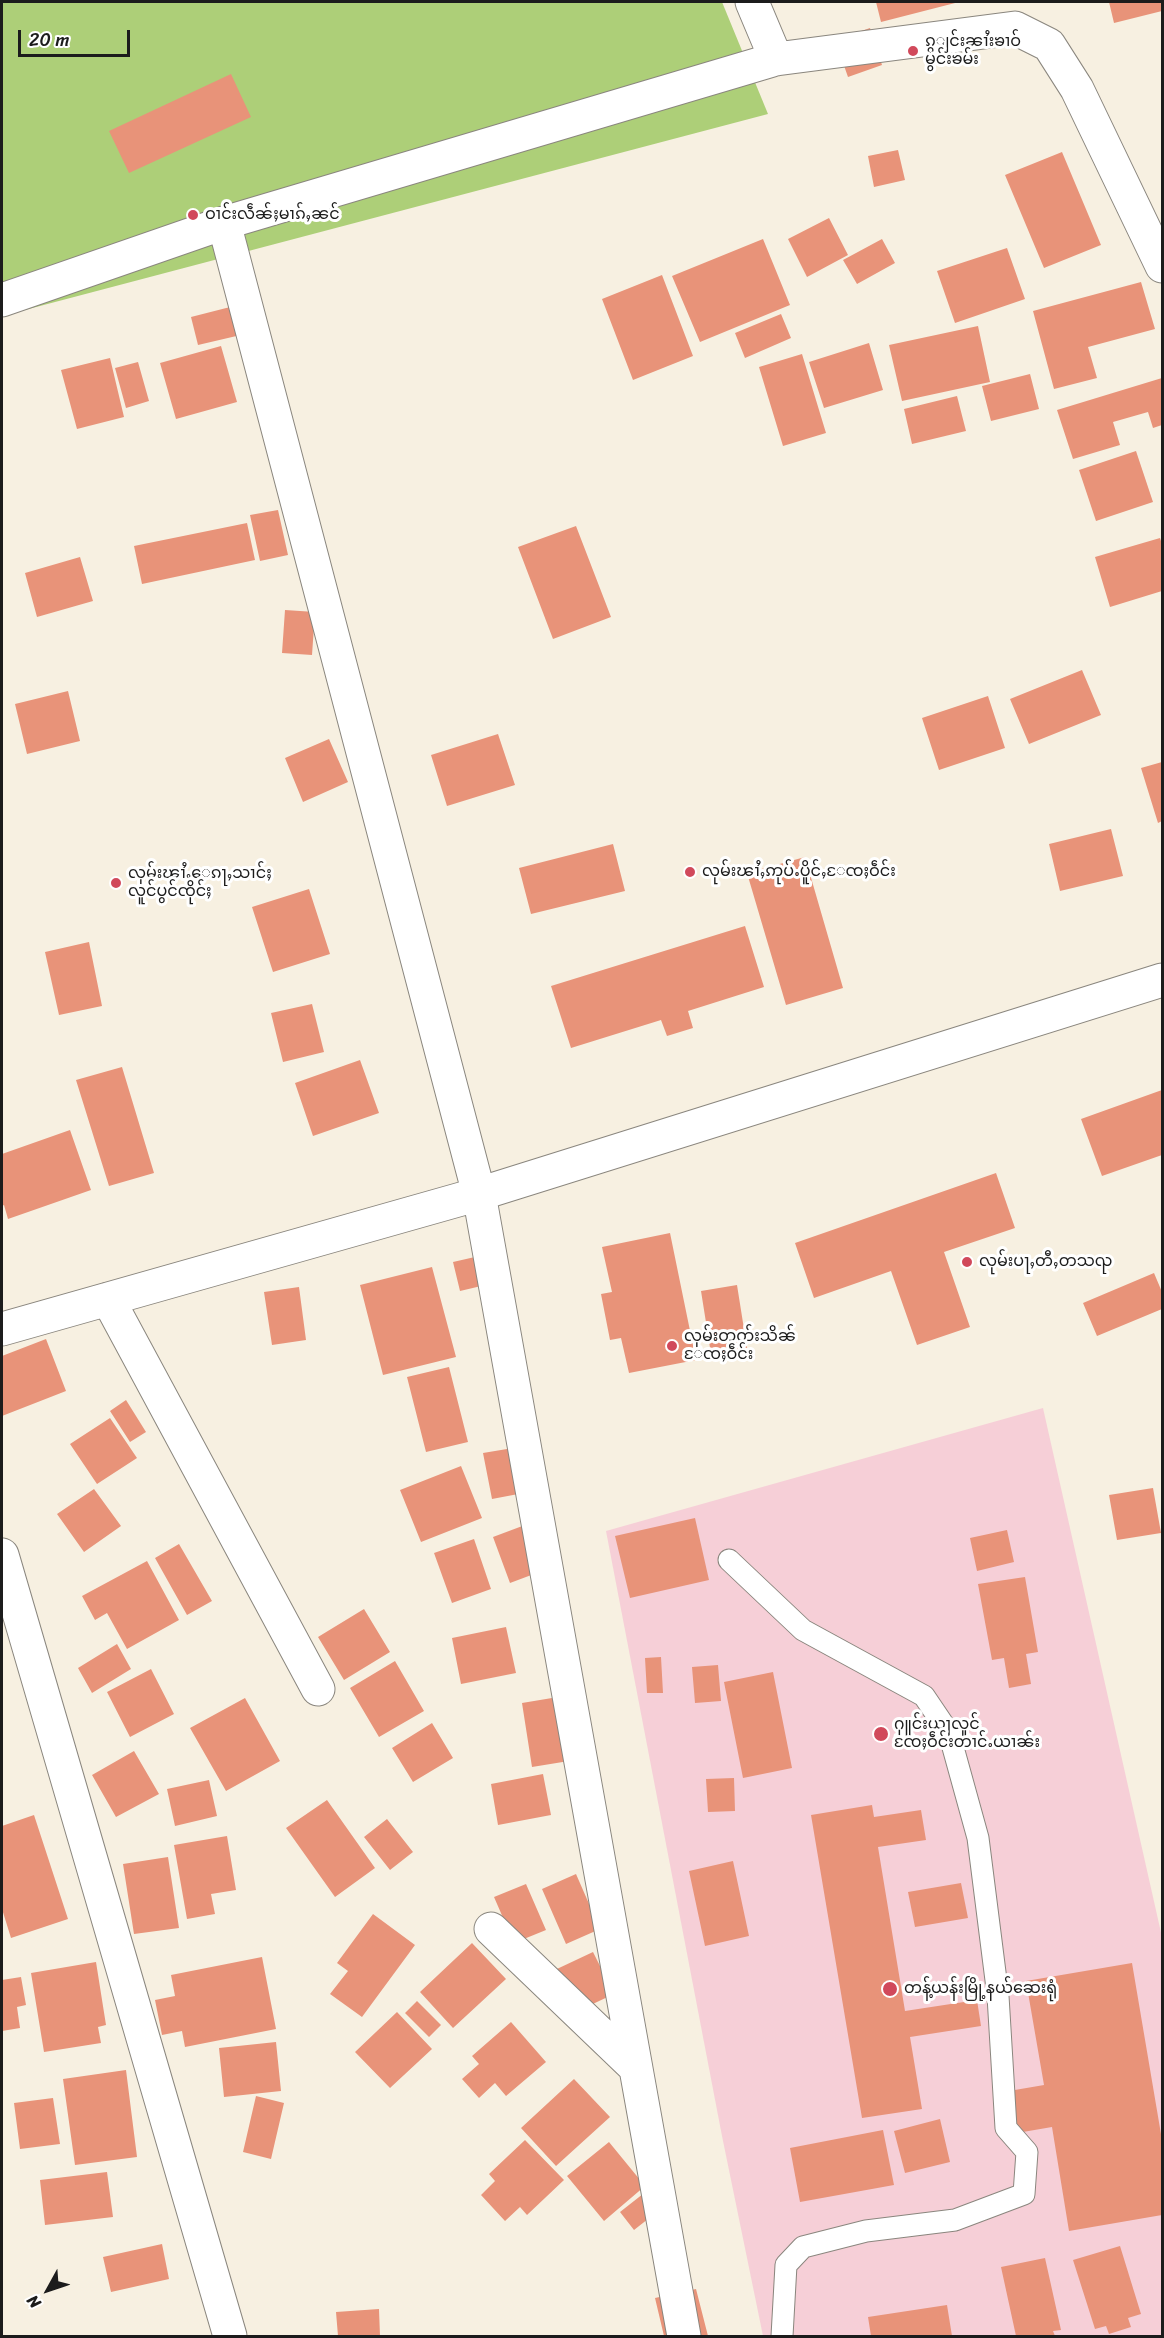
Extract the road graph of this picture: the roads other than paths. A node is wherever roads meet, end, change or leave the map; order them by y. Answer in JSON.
{"nodes":[{"id":1,"x":752,"y":2,"type":"edge"},
{"id":2,"x":776,"y":59,"type":"junction"},
{"id":3,"x":224,"y":223,"type":"junction"},
{"id":4,"x":1162,"y":266,"type":"edge"},
{"id":5,"x":2,"y":300,"type":"edge"},
{"id":6,"x":1162,"y":980,"type":"edge"},
{"id":7,"x":479,"y":1194,"type":"junction"},
{"id":8,"x":108,"y":1299,"type":"junction"},
{"id":9,"x":2,"y":1329,"type":"edge"},
{"id":10,"x":2,"y":1555,"type":"edge"},
{"id":11,"x":729,"y":1560,"type":"dead end"},
{"id":12,"x":318,"y":1689,"type":"dead end"},
{"id":13,"x":491,"y":1929,"type":"dead end"},
{"id":14,"x":636,"y":2068,"type":"junction"},
{"id":15,"x":230,"y":2337,"type":"edge"},
{"id":16,"x":684,"y":2337,"type":"edge"},
{"id":17,"x":782,"y":2337,"type":"edge"}],
"edges":[{"from":1,"to":2,"type":"street"},
{"from":2,"to":3,"type":"street"},
{"from":2,"to":4,"type":"street"},
{"from":3,"to":5,"type":"street"},
{"from":3,"to":7,"type":"street"},
{"from":6,"to":7,"type":"street"},
{"from":7,"to":8,"type":"street"},
{"from":7,"to":14,"type":"street"},
{"from":8,"to":9,"type":"street"},
{"from":8,"to":12,"type":"street"},
{"from":10,"to":15,"type":"street"},
{"from":11,"to":17,"type":"lane"},
{"from":13,"to":14,"type":"street"},
{"from":14,"to":16,"type":"street"}]}
